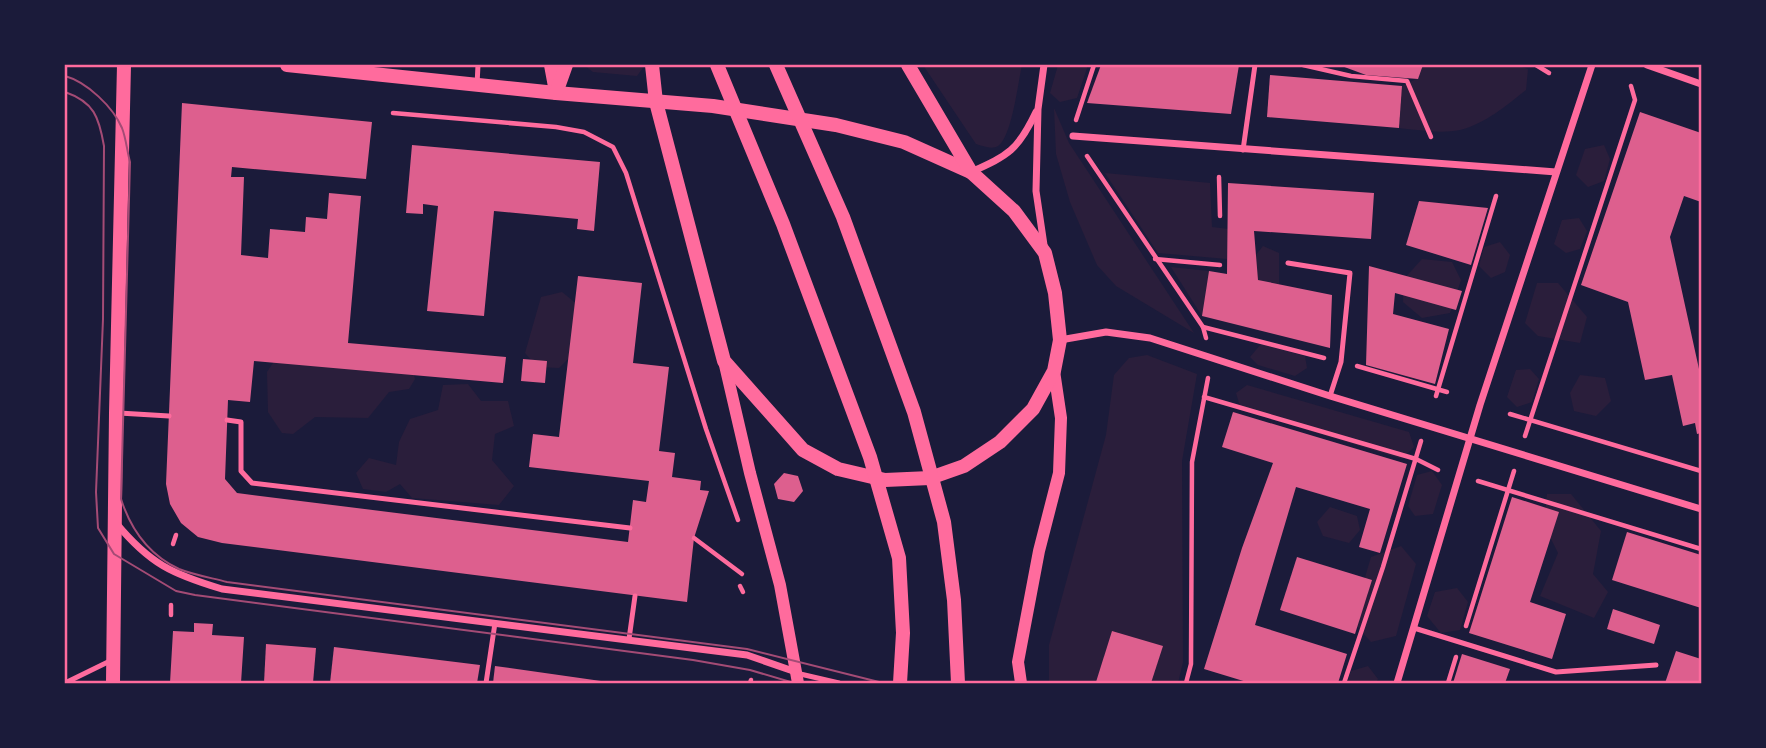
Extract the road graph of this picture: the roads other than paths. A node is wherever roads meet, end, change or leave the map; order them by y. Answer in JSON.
{"nodes":[{"id":1,"x":124,"y":65,"type":"edge"},
{"id":2,"x":287,"y":65,"type":"edge"},
{"id":3,"x":478,"y":65,"type":"edge"},
{"id":4,"x":551,"y":65,"type":"edge"},
{"id":5,"x":566,"y":65,"type":"edge"},
{"id":6,"x":652,"y":65,"type":"edge"},
{"id":7,"x":717,"y":65,"type":"edge"},
{"id":8,"x":776,"y":65,"type":"edge"},
{"id":9,"x":908,"y":65,"type":"edge"},
{"id":10,"x":1044,"y":65,"type":"edge"},
{"id":11,"x":1255,"y":65,"type":"edge"},
{"id":12,"x":1592,"y":65,"type":"edge"},
{"id":13,"x":1647,"y":65,"type":"edge"},
{"id":14,"x":1701,"y":84,"type":"edge"},
{"id":15,"x":477,"y":85,"type":"junction"},
{"id":16,"x":556,"y":93,"type":"junction"},
{"id":17,"x":656,"y":102,"type":"junction"},
{"id":18,"x":1038,"y":109,"type":"junction"},
{"id":19,"x":1073,"y":136,"type":"road end"},
{"id":20,"x":1243,"y":150,"type":"junction"},
{"id":21,"x":971,"y":172,"type":"junction"},
{"id":22,"x":1556,"y":172,"type":"junction"},
{"id":23,"x":1045,"y":253,"type":"junction"},
{"id":24,"x":1288,"y":262,"type":"dead end"},
{"id":25,"x":1060,"y":340,"type":"junction"},
{"id":26,"x":724,"y":362,"type":"junction"},
{"id":27,"x":1054,"y":371,"type":"junction"},
{"id":28,"x":1330,"y":396,"type":"junction"},
{"id":29,"x":116,"y":413,"type":"junction"},
{"id":30,"x":169,"y":416,"type":"dead end"},
{"id":31,"x":227,"y":420,"type":"dead end"},
{"id":32,"x":1470,"y":439,"type":"junction"},
{"id":33,"x":1701,"y":509,"type":"edge"},
{"id":34,"x":116,"y":523,"type":"junction"},
{"id":35,"x":630,"y":528,"type":"dead end"},
{"id":36,"x":635,"y":596,"type":"dead end"},
{"id":37,"x":495,"y":623,"type":"junction"},
{"id":38,"x":1414,"y":628,"type":"junction"},
{"id":39,"x":629,"y":639,"type":"junction"},
{"id":40,"x":113,"y":660,"type":"junction"},
{"id":41,"x":1018,"y":662,"type":"junction"},
{"id":42,"x":1656,"y":666,"type":"dead end"},
{"id":43,"x":797,"y":678,"type":"edge"},
{"id":44,"x":65,"y":683,"type":"edge"},
{"id":45,"x":113,"y":683,"type":"edge"},
{"id":46,"x":486,"y":683,"type":"edge"},
{"id":47,"x":839,"y":683,"type":"edge"},
{"id":48,"x":900,"y":683,"type":"edge"},
{"id":49,"x":958,"y":683,"type":"edge"},
{"id":50,"x":1013,"y":683,"type":"edge"},
{"id":51,"x":1021,"y":683,"type":"edge"},
{"id":52,"x":1397,"y":683,"type":"edge"}],
"edges":[{"from":1,"to":29,"type":"main road"},
{"from":2,"to":15,"type":"main road"},
{"from":3,"to":15,"type":"lane"},
{"from":4,"to":16,"type":"main road"},
{"from":5,"to":16,"type":"main road"},
{"from":6,"to":17,"type":"main road"},
{"from":7,"to":48,"type":"main road"},
{"from":8,"to":49,"type":"main road"},
{"from":9,"to":21,"type":"main road"},
{"from":10,"to":18,"type":"street"},
{"from":11,"to":20,"type":"lane"},
{"from":12,"to":22,"type":"street"},
{"from":13,"to":14,"type":"street"},
{"from":15,"to":16,"type":"main road"},
{"from":16,"to":17,"type":"main road"},
{"from":17,"to":21,"type":"main road"},
{"from":17,"to":26,"type":"main road"},
{"from":18,"to":21,"type":"street"},
{"from":18,"to":23,"type":"street"},
{"from":19,"to":20,"type":"street"},
{"from":20,"to":22,"type":"street"},
{"from":21,"to":23,"type":"main road"},
{"from":22,"to":32,"type":"street"},
{"from":23,"to":25,"type":"main road"},
{"from":24,"to":28,"type":"lane"},
{"from":25,"to":27,"type":"main road"},
{"from":25,"to":28,"type":"street"},
{"from":26,"to":27,"type":"main road"},
{"from":26,"to":43,"type":"street"},
{"from":27,"to":41,"type":"street"},
{"from":28,"to":32,"type":"street"},
{"from":29,"to":30,"type":"lane"},
{"from":29,"to":34,"type":"main road"},
{"from":31,"to":35,"type":"lane"},
{"from":32,"to":33,"type":"street"},
{"from":32,"to":38,"type":"street"},
{"from":34,"to":37,"type":"street"},
{"from":34,"to":40,"type":"main road"},
{"from":36,"to":39,"type":"lane"},
{"from":37,"to":39,"type":"street"},
{"from":37,"to":46,"type":"lane"},
{"from":38,"to":42,"type":"lane"},
{"from":38,"to":52,"type":"street"},
{"from":39,"to":43,"type":"street"},
{"from":40,"to":44,"type":"lane"},
{"from":40,"to":45,"type":"main road"},
{"from":41,"to":50,"type":"street"},
{"from":41,"to":51,"type":"street"},
{"from":43,"to":47,"type":"lane"}]}
